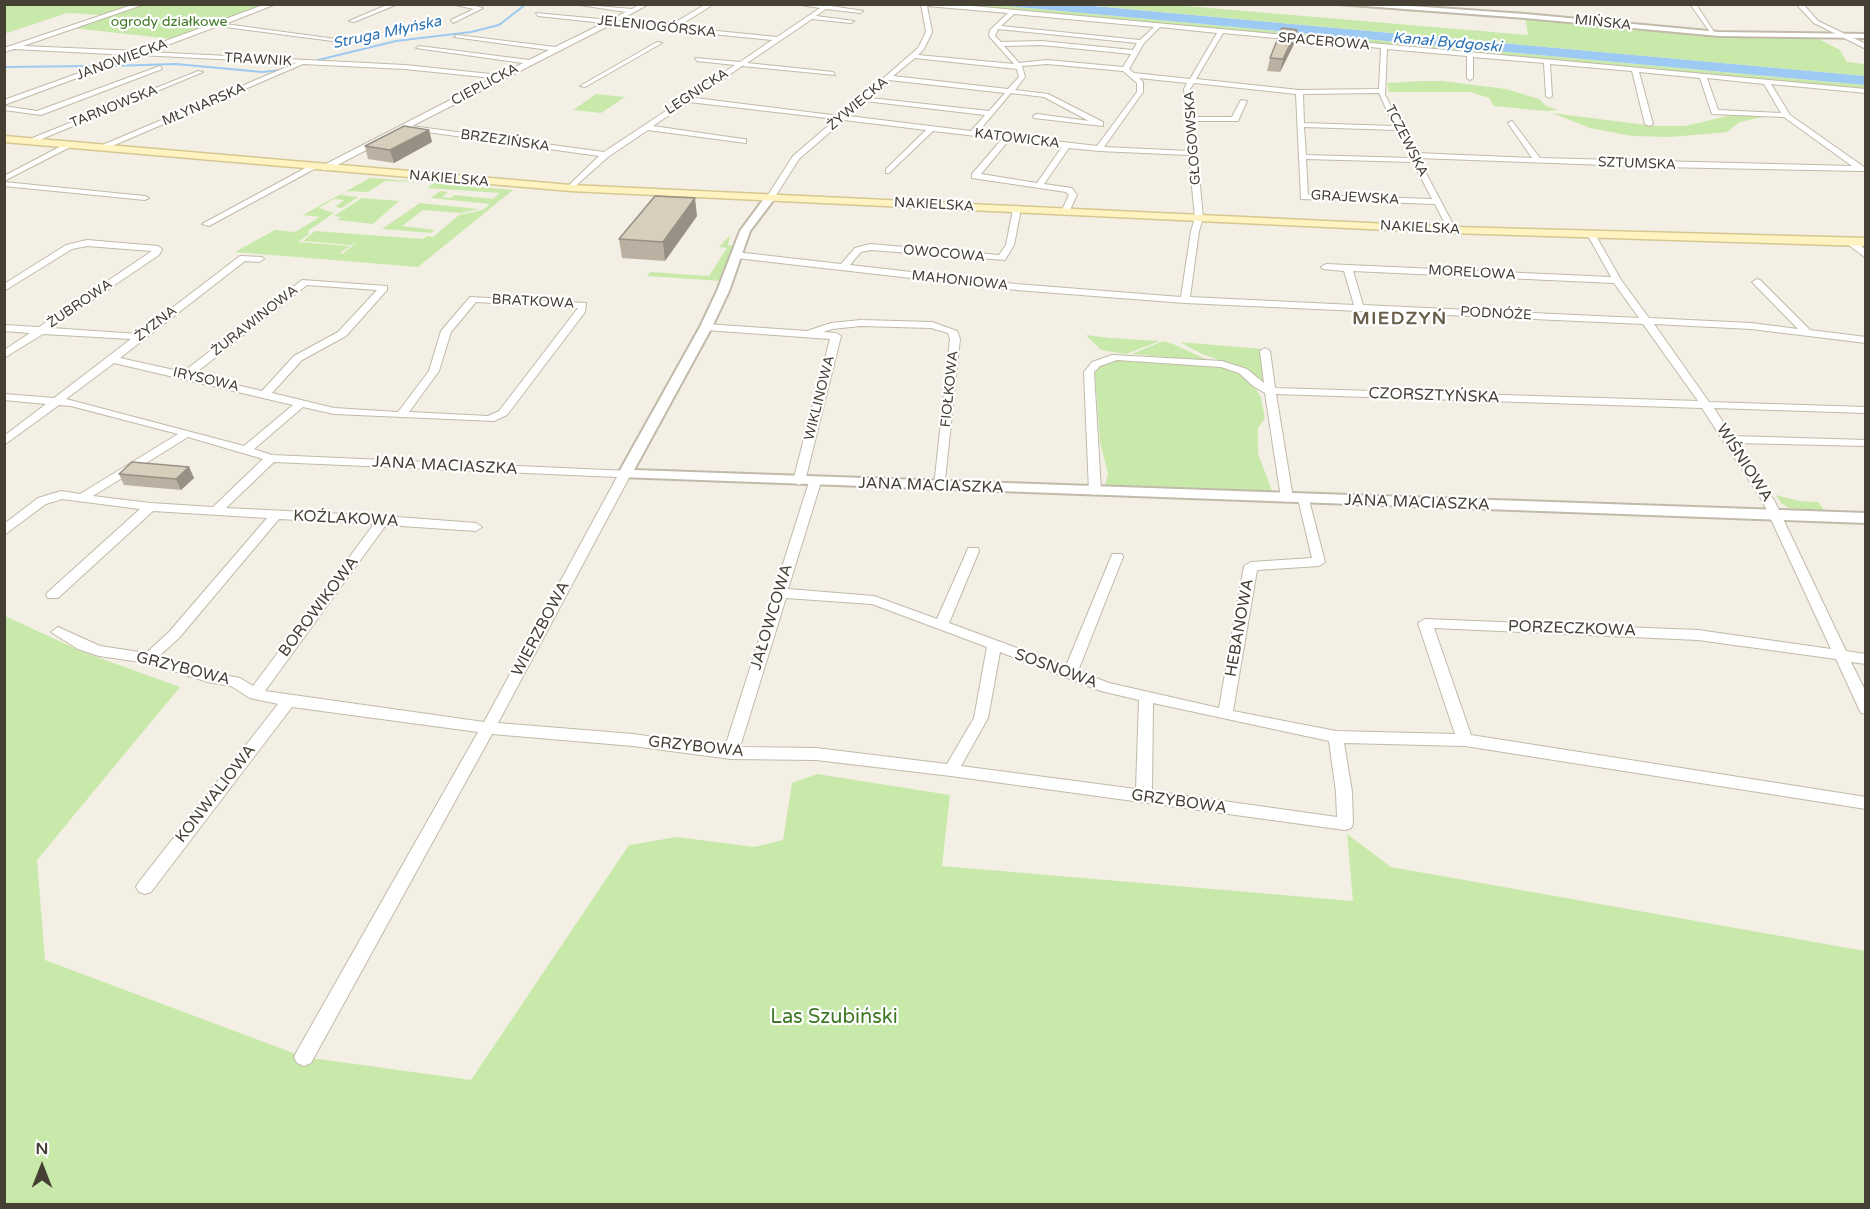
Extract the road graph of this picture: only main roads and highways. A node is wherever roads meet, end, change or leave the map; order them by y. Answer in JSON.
{"nodes":[{"id":1,"x":4,"y":139,"type":"edge"},
{"id":2,"x":1866,"y":242,"type":"edge"}],
"edges":[{"from":1,"to":2,"type":"main road","name":"NAKIELSKA"}]}
